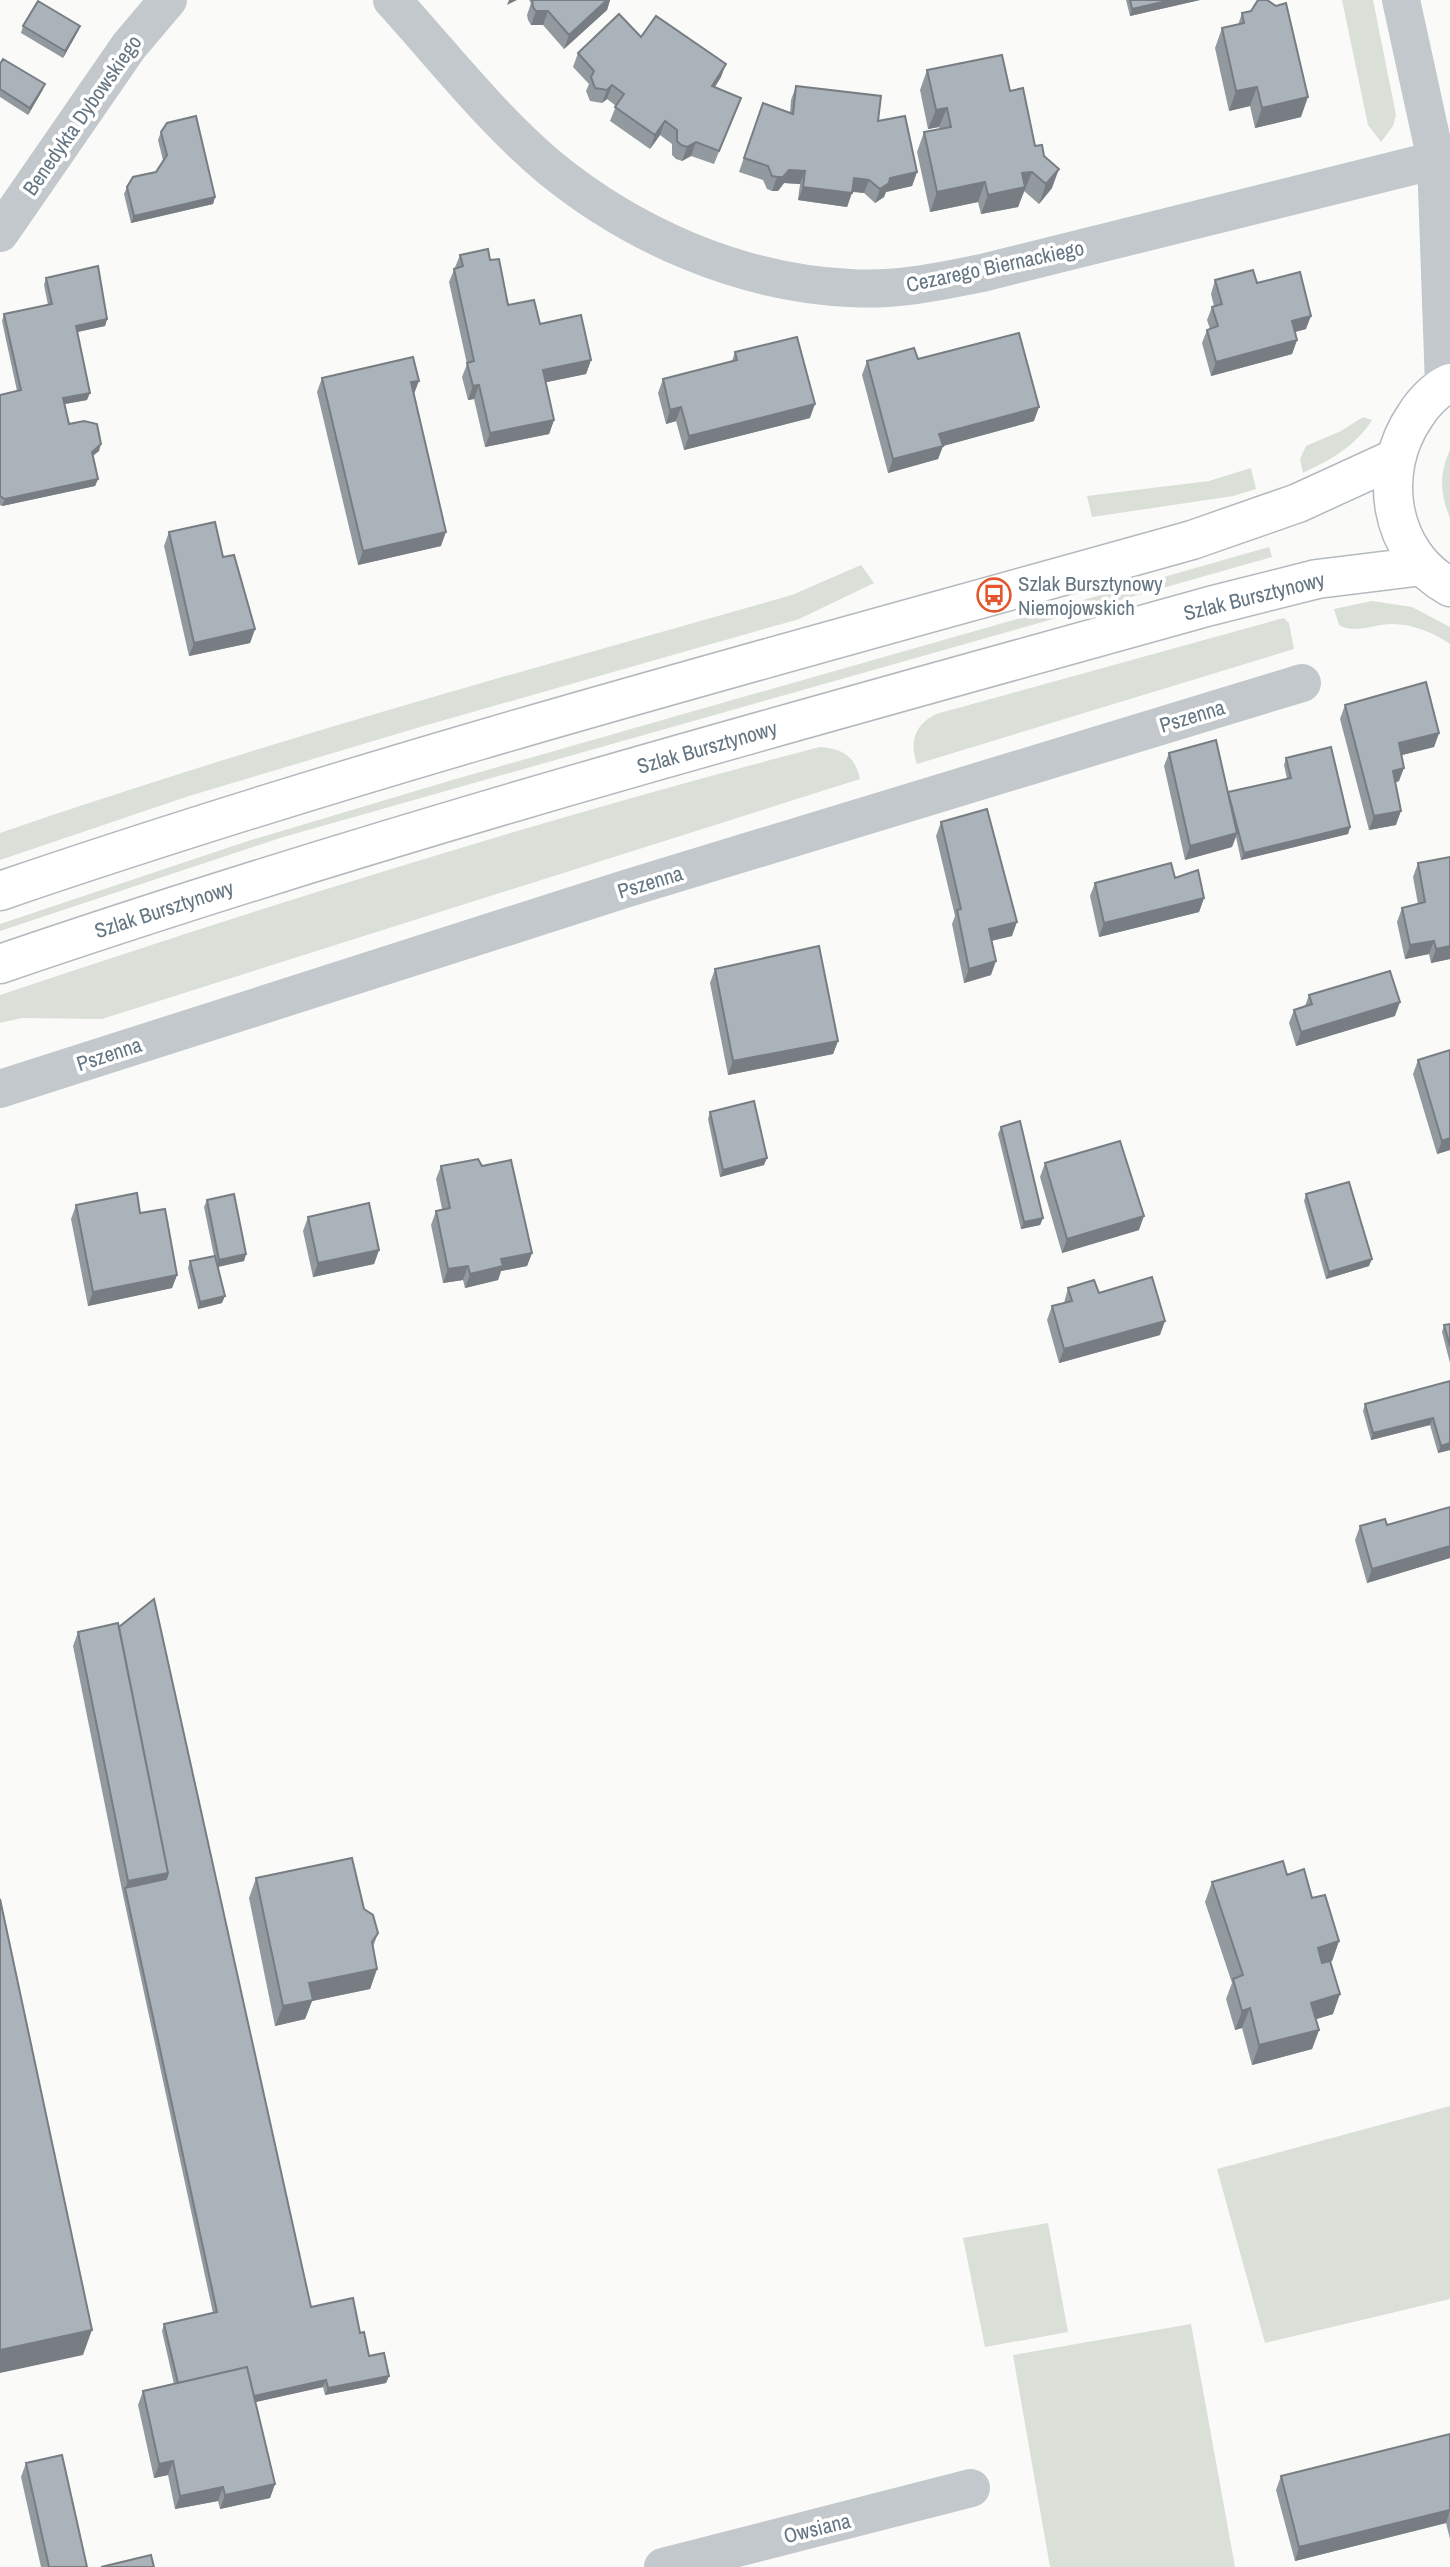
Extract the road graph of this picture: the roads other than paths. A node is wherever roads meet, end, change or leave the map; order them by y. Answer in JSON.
{"nodes":[{"id":1,"x":168,"y":0,"type":"edge"},
{"id":2,"x":393,"y":0,"type":"edge"},
{"id":3,"x":1401,"y":0,"type":"edge"},
{"id":4,"x":1443,"y":175,"type":"edge"},
{"id":5,"x":0,"y":233,"type":"edge"},
{"id":6,"x":1447,"y":384,"type":"edge"},
{"id":7,"x":1394,"y":459,"type":"junction"},
{"id":8,"x":1437,"y":577,"type":"edge"},
{"id":9,"x":1302,"y":683,"type":"dead end"},
{"id":10,"x":0,"y":891,"type":"edge"},
{"id":11,"x":0,"y":964,"type":"edge"},
{"id":12,"x":0,"y":1088,"type":"edge"},
{"id":13,"x":971,"y":2488,"type":"dead end"},
{"id":14,"x":674,"y":2566,"type":"edge"}],
"edges":[{"from":1,"to":5,"type":"street","name":"Benedykta Dybowskiego"},
{"from":2,"to":4,"type":"street","name":"Cezarego Biernackiego"},
{"from":3,"to":4,"type":"street"},
{"from":4,"to":6,"type":"street"},
{"from":6,"to":7,"type":"main road"},
{"from":7,"to":8,"type":"main road"},
{"from":7,"to":10,"type":"main road"},
{"from":8,"to":11,"type":"main road","name":"Szlak Bursztynowy"},
{"from":9,"to":12,"type":"street","name":"Pszenna"},
{"from":13,"to":14,"type":"street","name":"Owsiana"}]}
